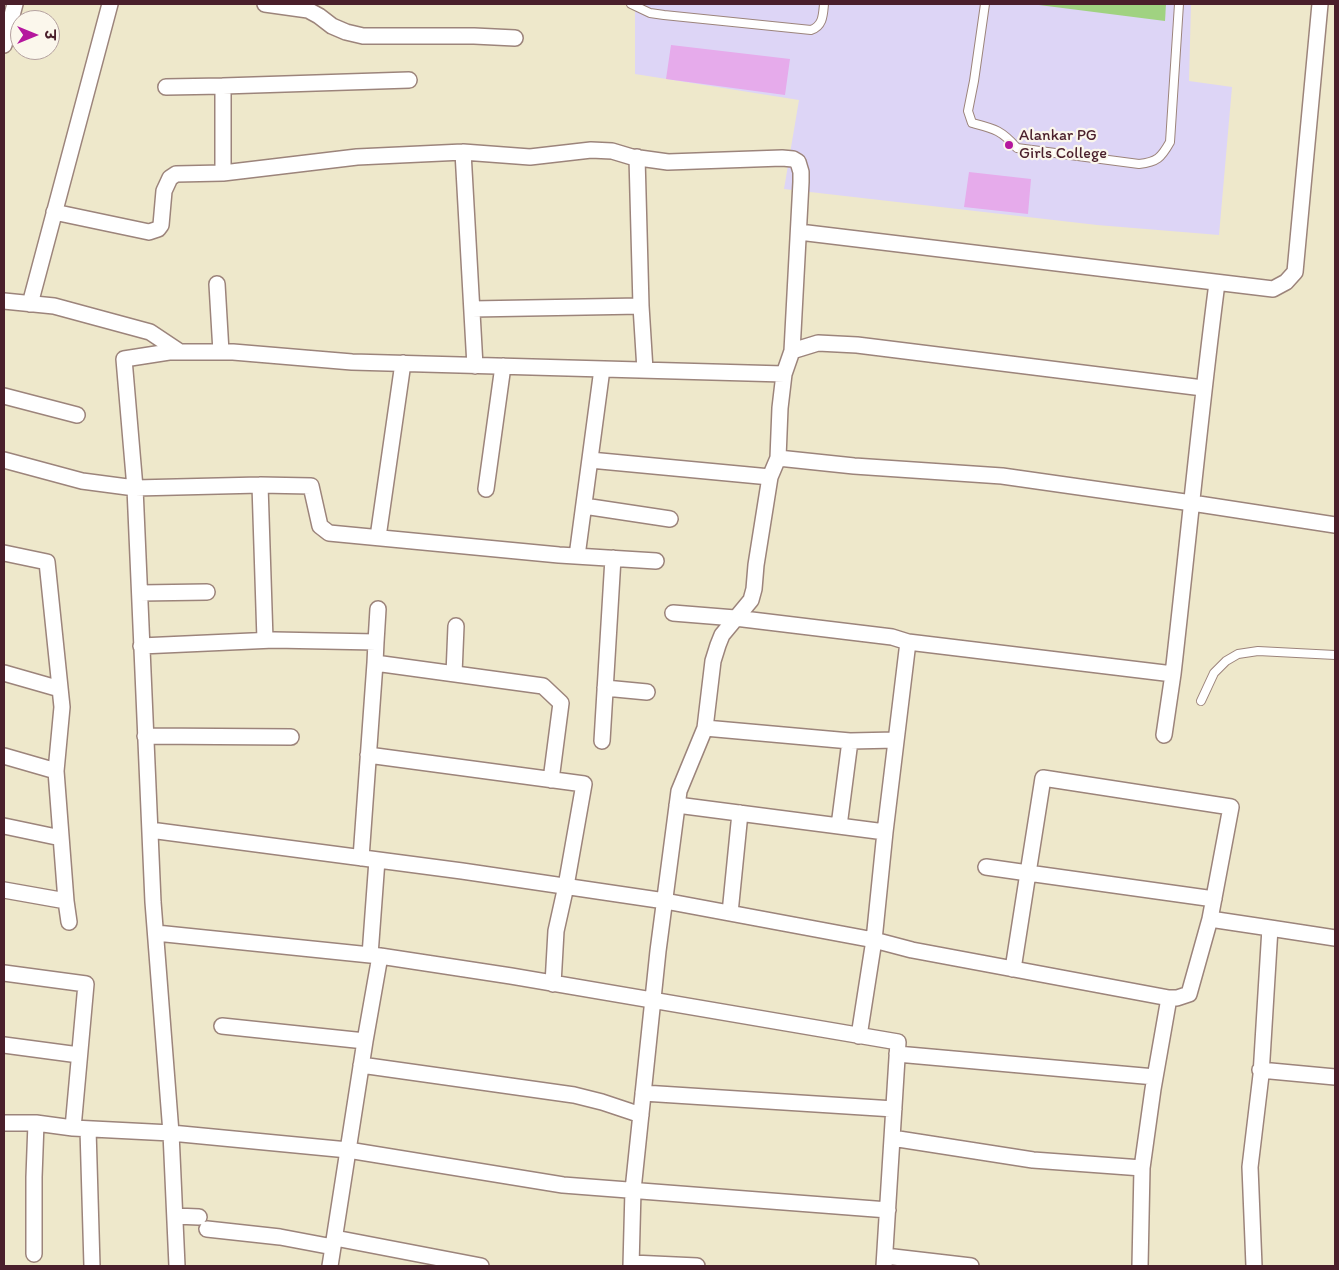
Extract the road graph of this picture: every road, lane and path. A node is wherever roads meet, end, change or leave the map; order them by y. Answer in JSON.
{"nodes":[{"id":1,"x":14,"y":4,"type":"edge"},
{"id":2,"x":110,"y":4,"type":"edge"},
{"id":3,"x":265,"y":4,"type":"edge"},
{"id":4,"x":631,"y":4,"type":"edge"},
{"id":5,"x":824,"y":4,"type":"edge"},
{"id":6,"x":985,"y":4,"type":"edge"},
{"id":7,"x":1179,"y":4,"type":"edge"},
{"id":8,"x":1320,"y":4,"type":"edge"},
{"id":9,"x":515,"y":38,"type":"dead end"},
{"id":10,"x":4,"y":45,"type":"edge"},
{"id":11,"x":409,"y":80,"type":"dead end"},
{"id":12,"x":223,"y":86,"type":"junction"},
{"id":13,"x":166,"y":87,"type":"dead end"},
{"id":14,"x":463,"y":152,"type":"junction"},
{"id":15,"x":637,"y":157,"type":"junction"},
{"id":16,"x":223,"y":173,"type":"junction"},
{"id":17,"x":54,"y":212,"type":"junction"},
{"id":18,"x":799,"y":232,"type":"junction"},
{"id":19,"x":1217,"y":283,"type":"junction"},
{"id":20,"x":217,"y":284,"type":"dead end"},
{"id":21,"x":4,"y":301,"type":"edge"},
{"id":22,"x":30,"y":304,"type":"junction"},
{"id":23,"x":641,"y":306,"type":"junction"},
{"id":24,"x":472,"y":309,"type":"junction"},
{"id":25,"x":792,"y":351,"type":"junction"},
{"id":26,"x":180,"y":352,"type":"junction"},
{"id":27,"x":221,"y":352,"type":"junction"},
{"id":28,"x":403,"y":363,"type":"junction"},
{"id":29,"x":475,"y":366,"type":"junction"},
{"id":30,"x":503,"y":366,"type":"junction"},
{"id":31,"x":602,"y":369,"type":"junction"},
{"id":32,"x":645,"y":370,"type":"junction"},
{"id":33,"x":784,"y":374,"type":"junction"},
{"id":34,"x":1203,"y":388,"type":"junction"},
{"id":35,"x":4,"y":396,"type":"edge"},
{"id":36,"x":77,"y":415,"type":"dead end"},
{"id":37,"x":778,"y":458,"type":"junction"},
{"id":38,"x":4,"y":460,"type":"edge"},
{"id":39,"x":590,"y":460,"type":"junction"},
{"id":40,"x":770,"y":477,"type":"junction"},
{"id":41,"x":260,"y":485,"type":"junction"},
{"id":42,"x":136,"y":488,"type":"junction"},
{"id":43,"x":486,"y":489,"type":"dead end"},
{"id":44,"x":1192,"y":503,"type":"junction"},
{"id":45,"x":584,"y":506,"type":"junction"},
{"id":46,"x":670,"y":519,"type":"dead end"},
{"id":47,"x":1335,"y":525,"type":"edge"},
{"id":48,"x":378,"y":538,"type":"junction"},
{"id":49,"x":4,"y":553,"type":"edge"},
{"id":50,"x":577,"y":556,"type":"junction"},
{"id":51,"x":613,"y":558,"type":"junction"},
{"id":52,"x":656,"y":561,"type":"dead end"},
{"id":53,"x":206,"y":592,"type":"dead end"},
{"id":54,"x":140,"y":593,"type":"junction"},
{"id":55,"x":378,"y":609,"type":"dead end"},
{"id":56,"x":674,"y":613,"type":"dead end"},
{"id":57,"x":735,"y":618,"type":"junction"},
{"id":58,"x":456,"y":626,"type":"dead end"},
{"id":59,"x":265,"y":640,"type":"junction"},
{"id":60,"x":376,"y":642,"type":"junction"},
{"id":61,"x":908,"y":642,"type":"junction"},
{"id":62,"x":142,"y":646,"type":"junction"},
{"id":63,"x":1335,"y":655,"type":"edge"},
{"id":64,"x":375,"y":663,"type":"junction"},
{"id":65,"x":4,"y":673,"type":"edge"},
{"id":66,"x":454,"y":674,"type":"junction"},
{"id":67,"x":1172,"y":674,"type":"junction"},
{"id":68,"x":605,"y":688,"type":"junction"},
{"id":69,"x":60,"y":690,"type":"junction"},
{"id":70,"x":647,"y":692,"type":"dead end"},
{"id":71,"x":1201,"y":701,"type":"dead end"},
{"id":72,"x":705,"y":728,"type":"junction"},
{"id":73,"x":1164,"y":735,"type":"dead end"},
{"id":74,"x":145,"y":736,"type":"junction"},
{"id":75,"x":291,"y":737,"type":"dead end"},
{"id":76,"x":896,"y":740,"type":"junction"},
{"id":77,"x":602,"y":741,"type":"dead end"},
{"id":78,"x":850,"y":741,"type":"junction"},
{"id":79,"x":368,"y":755,"type":"junction"},
{"id":80,"x":4,"y":756,"type":"edge"},
{"id":81,"x":56,"y":770,"type":"junction"},
{"id":82,"x":551,"y":780,"type":"junction"},
{"id":83,"x":677,"y":805,"type":"junction"},
{"id":84,"x":740,"y":813,"type":"junction"},
{"id":85,"x":4,"y":826,"type":"edge"},
{"id":86,"x":839,"y":826,"type":"junction"},
{"id":87,"x":150,"y":830,"type":"junction"},
{"id":88,"x":885,"y":832,"type":"junction"},
{"id":89,"x":61,"y":838,"type":"junction"},
{"id":90,"x":361,"y":858,"type":"junction"},
{"id":91,"x":377,"y":860,"type":"junction"},
{"id":92,"x":986,"y":867,"type":"dead end"},
{"id":93,"x":1028,"y":873,"type":"junction"},
{"id":94,"x":566,"y":886,"type":"junction"},
{"id":95,"x":4,"y":890,"type":"edge"},
{"id":96,"x":1214,"y":899,"type":"junction"},
{"id":97,"x":66,"y":901,"type":"junction"},
{"id":98,"x":665,"y":901,"type":"junction"},
{"id":99,"x":730,"y":913,"type":"junction"},
{"id":100,"x":1210,"y":919,"type":"junction"},
{"id":101,"x":69,"y":922,"type":"dead end"},
{"id":102,"x":1270,"y":928,"type":"junction"},
{"id":103,"x":156,"y":933,"type":"junction"},
{"id":104,"x":1335,"y":938,"type":"edge"},
{"id":105,"x":874,"y":940,"type":"junction"},
{"id":106,"x":375,"y":955,"type":"junction"},
{"id":107,"x":1013,"y":969,"type":"junction"},
{"id":108,"x":4,"y":973,"type":"edge"},
{"id":109,"x":553,"y":984,"type":"junction"},
{"id":110,"x":1169,"y":998,"type":"junction"},
{"id":111,"x":653,"y":1002,"type":"junction"},
{"id":112,"x":222,"y":1026,"type":"dead end"},
{"id":113,"x":859,"y":1036,"type":"junction"},
{"id":114,"x":364,"y":1041,"type":"junction"},
{"id":115,"x":4,"y":1045,"type":"edge"},
{"id":116,"x":897,"y":1054,"type":"junction"},
{"id":117,"x":79,"y":1055,"type":"junction"},
{"id":118,"x":361,"y":1065,"type":"junction"},
{"id":119,"x":1260,"y":1070,"type":"junction"},
{"id":120,"x":1155,"y":1077,"type":"junction"},
{"id":121,"x":1335,"y":1077,"type":"edge"},
{"id":122,"x":643,"y":1093,"type":"junction"},
{"id":123,"x":894,"y":1109,"type":"junction"},
{"id":124,"x":641,"y":1116,"type":"junction"},
{"id":125,"x":4,"y":1123,"type":"edge"},
{"id":126,"x":36,"y":1123,"type":"junction"},
{"id":127,"x":81,"y":1128,"type":"junction"},
{"id":128,"x":171,"y":1133,"type":"junction"},
{"id":129,"x":892,"y":1138,"type":"junction"},
{"id":130,"x":348,"y":1150,"type":"junction"},
{"id":131,"x":1142,"y":1168,"type":"junction"},
{"id":132,"x":633,"y":1190,"type":"junction"},
{"id":133,"x":888,"y":1210,"type":"junction"},
{"id":134,"x":175,"y":1216,"type":"junction"},
{"id":135,"x":334,"y":1242,"type":"junction"},
{"id":136,"x":34,"y":1254,"type":"dead end"},
{"id":137,"x":885,"y":1261,"type":"edge"},
{"id":138,"x":632,"y":1265,"type":"edge"},
{"id":139,"x":92,"y":1266,"type":"edge"},
{"id":140,"x":177,"y":1266,"type":"edge"},
{"id":141,"x":330,"y":1266,"type":"edge"},
{"id":142,"x":481,"y":1266,"type":"edge"},
{"id":143,"x":697,"y":1266,"type":"edge"},
{"id":144,"x":971,"y":1266,"type":"edge"},
{"id":145,"x":1140,"y":1266,"type":"edge"},
{"id":146,"x":1254,"y":1266,"type":"edge"}],
"edges":[{"from":1,"to":10,"type":"street"},
{"from":2,"to":17,"type":"street"},
{"from":3,"to":9,"type":"street"},
{"from":4,"to":5,"type":"lane"},
{"from":6,"to":7,"type":"lane"},
{"from":8,"to":19,"type":"street"},
{"from":11,"to":12,"type":"street"},
{"from":12,"to":13,"type":"street"},
{"from":12,"to":16,"type":"street"},
{"from":14,"to":15,"type":"street"},
{"from":14,"to":16,"type":"street"},
{"from":14,"to":24,"type":"street"},
{"from":15,"to":18,"type":"street"},
{"from":15,"to":23,"type":"street"},
{"from":16,"to":17,"type":"street"},
{"from":17,"to":22,"type":"street"},
{"from":18,"to":19,"type":"street"},
{"from":18,"to":25,"type":"street"},
{"from":19,"to":34,"type":"street"},
{"from":20,"to":27,"type":"street"},
{"from":21,"to":22,"type":"street"},
{"from":22,"to":26,"type":"street"},
{"from":23,"to":24,"type":"street"},
{"from":23,"to":32,"type":"street"},
{"from":24,"to":29,"type":"street"},
{"from":25,"to":33,"type":"street"},
{"from":25,"to":34,"type":"street"},
{"from":26,"to":27,"type":"street"},
{"from":26,"to":42,"type":"street"},
{"from":27,"to":28,"type":"street"},
{"from":28,"to":29,"type":"street"},
{"from":28,"to":48,"type":"street"},
{"from":29,"to":30,"type":"street"},
{"from":30,"to":31,"type":"street"},
{"from":30,"to":43,"type":"street"},
{"from":31,"to":32,"type":"street"},
{"from":31,"to":39,"type":"street"},
{"from":32,"to":33,"type":"street"},
{"from":33,"to":37,"type":"street"},
{"from":34,"to":44,"type":"street"},
{"from":35,"to":36,"type":"street"},
{"from":37,"to":40,"type":"street"},
{"from":37,"to":44,"type":"street"},
{"from":38,"to":42,"type":"street"},
{"from":39,"to":40,"type":"street"},
{"from":39,"to":45,"type":"street"},
{"from":40,"to":57,"type":"street"},
{"from":41,"to":42,"type":"street"},
{"from":41,"to":48,"type":"street"},
{"from":41,"to":59,"type":"street"},
{"from":42,"to":54,"type":"street"},
{"from":44,"to":47,"type":"street"},
{"from":44,"to":67,"type":"street"},
{"from":45,"to":46,"type":"street"},
{"from":45,"to":50,"type":"street"},
{"from":48,"to":50,"type":"street"},
{"from":49,"to":69,"type":"street"},
{"from":50,"to":51,"type":"street"},
{"from":51,"to":52,"type":"street"},
{"from":51,"to":68,"type":"street"},
{"from":53,"to":54,"type":"street"},
{"from":54,"to":62,"type":"street"},
{"from":55,"to":60,"type":"street"},
{"from":56,"to":57,"type":"street"},
{"from":57,"to":61,"type":"street"},
{"from":57,"to":72,"type":"street"},
{"from":58,"to":66,"type":"street"},
{"from":59,"to":60,"type":"street"},
{"from":59,"to":62,"type":"street"},
{"from":60,"to":64,"type":"street"},
{"from":61,"to":67,"type":"street"},
{"from":61,"to":76,"type":"street"},
{"from":62,"to":74,"type":"street"},
{"from":63,"to":71,"type":"lane"},
{"from":64,"to":66,"type":"street"},
{"from":64,"to":79,"type":"street"},
{"from":65,"to":69,"type":"street"},
{"from":66,"to":82,"type":"street"},
{"from":67,"to":73,"type":"street"},
{"from":68,"to":70,"type":"street"},
{"from":68,"to":77,"type":"street"},
{"from":69,"to":81,"type":"street"},
{"from":72,"to":78,"type":"street"},
{"from":72,"to":83,"type":"street"},
{"from":74,"to":75,"type":"street"},
{"from":74,"to":87,"type":"street"},
{"from":76,"to":78,"type":"street"},
{"from":76,"to":88,"type":"street"},
{"from":78,"to":86,"type":"street"},
{"from":79,"to":82,"type":"street"},
{"from":79,"to":90,"type":"street"},
{"from":80,"to":81,"type":"street"},
{"from":81,"to":89,"type":"street"},
{"from":82,"to":94,"type":"street"},
{"from":83,"to":84,"type":"street"},
{"from":83,"to":98,"type":"street"},
{"from":84,"to":86,"type":"street"},
{"from":84,"to":99,"type":"street"},
{"from":85,"to":89,"type":"street"},
{"from":86,"to":88,"type":"street"},
{"from":87,"to":90,"type":"street"},
{"from":87,"to":103,"type":"street"},
{"from":88,"to":105,"type":"street"},
{"from":89,"to":97,"type":"street"},
{"from":90,"to":91,"type":"street"},
{"from":91,"to":94,"type":"street"},
{"from":91,"to":106,"type":"street"},
{"from":92,"to":93,"type":"street"},
{"from":93,"to":96,"type":"street"},
{"from":93,"to":96,"type":"street"},
{"from":93,"to":107,"type":"street"},
{"from":94,"to":98,"type":"street"},
{"from":94,"to":109,"type":"street"},
{"from":95,"to":97,"type":"street"},
{"from":96,"to":100,"type":"street"},
{"from":97,"to":101,"type":"street"},
{"from":98,"to":99,"type":"street"},
{"from":98,"to":111,"type":"street"},
{"from":99,"to":105,"type":"street"},
{"from":100,"to":102,"type":"street"},
{"from":100,"to":110,"type":"street"},
{"from":102,"to":104,"type":"street"},
{"from":102,"to":119,"type":"street"},
{"from":103,"to":106,"type":"street"},
{"from":103,"to":128,"type":"street"},
{"from":105,"to":107,"type":"street"},
{"from":105,"to":113,"type":"street"},
{"from":106,"to":109,"type":"street"},
{"from":106,"to":114,"type":"street"},
{"from":107,"to":110,"type":"street"},
{"from":108,"to":117,"type":"street"},
{"from":109,"to":111,"type":"street"},
{"from":110,"to":120,"type":"street"},
{"from":111,"to":113,"type":"street"},
{"from":111,"to":122,"type":"street"},
{"from":112,"to":114,"type":"street"},
{"from":113,"to":116,"type":"street"},
{"from":114,"to":118,"type":"street"},
{"from":115,"to":117,"type":"street"},
{"from":116,"to":120,"type":"street"},
{"from":116,"to":123,"type":"street"},
{"from":117,"to":127,"type":"street"},
{"from":118,"to":124,"type":"street"},
{"from":118,"to":130,"type":"street"},
{"from":119,"to":121,"type":"street"},
{"from":119,"to":146,"type":"street"},
{"from":120,"to":131,"type":"street"},
{"from":122,"to":123,"type":"street"},
{"from":122,"to":124,"type":"street"},
{"from":123,"to":129,"type":"street"},
{"from":124,"to":132,"type":"street"},
{"from":125,"to":126,"type":"street"},
{"from":126,"to":127,"type":"street"},
{"from":126,"to":136,"type":"street"},
{"from":127,"to":128,"type":"street"},
{"from":127,"to":139,"type":"street"},
{"from":128,"to":130,"type":"street"},
{"from":128,"to":134,"type":"street"},
{"from":129,"to":131,"type":"street"},
{"from":129,"to":133,"type":"street"},
{"from":130,"to":132,"type":"street"},
{"from":130,"to":135,"type":"street"},
{"from":131,"to":145,"type":"street"},
{"from":132,"to":133,"type":"street"},
{"from":132,"to":138,"type":"street"},
{"from":133,"to":137,"type":"street"},
{"from":134,"to":135,"type":"street"},
{"from":134,"to":140,"type":"street"},
{"from":135,"to":141,"type":"street"},
{"from":135,"to":142,"type":"street"},
{"from":137,"to":144,"type":"street"},
{"from":138,"to":143,"type":"street"}]}
